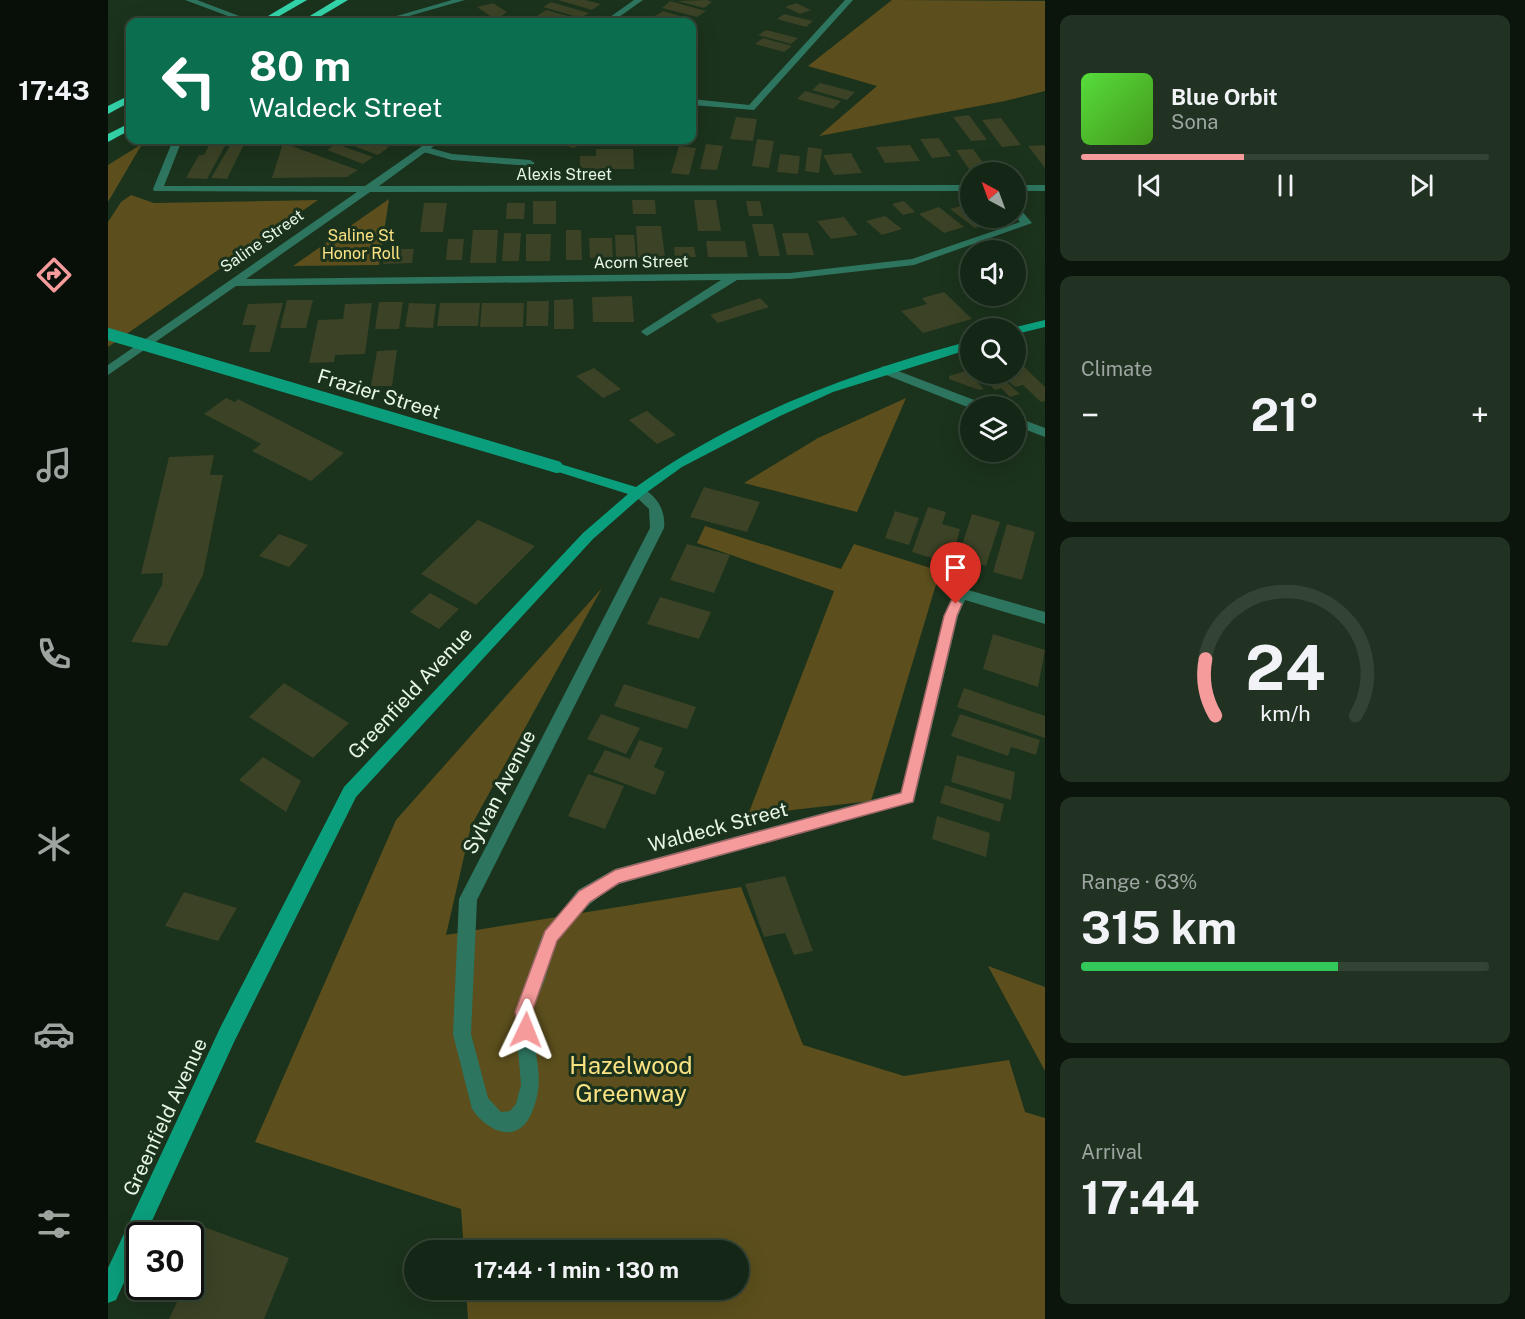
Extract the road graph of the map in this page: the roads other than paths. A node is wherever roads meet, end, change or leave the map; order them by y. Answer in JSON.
{"nodes":[{"id":1,"x":189,"y":0,"type":"edge"},
{"id":2,"x":302,"y":0,"type":"edge"},
{"id":3,"x":343,"y":0,"type":"edge"},
{"id":4,"x":461,"y":0,"type":"edge"},
{"id":5,"x":639,"y":0,"type":"edge"},
{"id":6,"x":849,"y":0,"type":"edge"},
{"id":7,"x":240,"y":18,"type":"edge"},
{"id":8,"x":269,"y":18,"type":"edge"},
{"id":9,"x":312,"y":18,"type":"edge"},
{"id":10,"x":395,"y":18,"type":"edge"},
{"id":11,"x":613,"y":18,"type":"edge"},
{"id":12,"x":126,"y":100,"type":"edge"},
{"id":13,"x":696,"y":102,"type":"edge"},
{"id":14,"x":108,"y":111,"type":"edge"},
{"id":15,"x":126,"y":128,"type":"edge"},
{"id":16,"x":108,"y":139,"type":"edge"},
{"id":17,"x":175,"y":144,"type":"edge"},
{"id":18,"x":431,"y":144,"type":"edge"},
{"id":19,"x":423,"y":149,"type":"junction"},
{"id":20,"x":530,"y":164,"type":"dead end"},
{"id":21,"x":960,"y":188,"type":"edge"},
{"id":22,"x":1026,"y":188,"type":"edge"},
{"id":23,"x":1045,"y":188,"type":"edge"},
{"id":24,"x":365,"y":189,"type":"junction"},
{"id":25,"x":1013,"y":228,"type":"edge"},
{"id":26,"x":734,"y":277,"type":"junction"},
{"id":27,"x":231,"y":283,"type":"junction"},
{"id":28,"x":1045,"y":323,"type":"edge"},
{"id":29,"x":1026,"y":328,"type":"edge"},
{"id":30,"x":647,"y":332,"type":"dead end"},
{"id":31,"x":108,"y":334,"type":"edge"},
{"id":32,"x":960,"y":348,"type":"edge"},
{"id":33,"x":885,"y":370,"type":"junction"},
{"id":34,"x":108,"y":371,"type":"edge"},
{"id":35,"x":960,"y":399,"type":"edge"},
{"id":36,"x":1026,"y":425,"type":"edge"},
{"id":37,"x":1045,"y":433,"type":"edge"},
{"id":38,"x":638,"y":492,"type":"junction"},
{"id":39,"x":1045,"y":618,"type":"edge"},
{"id":40,"x":507,"y":1122,"type":"joint"},
{"id":41,"x":108,"y":1292,"type":"edge"}],
"edges":[{"from":1,"to":7,"type":"street"},
{"from":2,"to":8,"type":"highway"},
{"from":3,"to":9,"type":"highway"},
{"from":4,"to":10,"type":"street"},
{"from":5,"to":11,"type":"street"},
{"from":6,"to":13,"type":"street"},
{"from":12,"to":14,"type":"highway"},
{"from":15,"to":16,"type":"highway"},
{"from":17,"to":24,"type":"street","name":"Alexis Street"},
{"from":18,"to":19,"type":"street","name":"Saline Street"},
{"from":19,"to":20,"type":"street"},
{"from":19,"to":24,"type":"street","name":"Saline Street"},
{"from":21,"to":24,"type":"street","name":"Alexis Street"},
{"from":22,"to":23,"type":"street"},
{"from":24,"to":27,"type":"street","name":"Saline Street"},
{"from":25,"to":26,"type":"street","name":"Acorn Street"},
{"from":26,"to":27,"type":"street","name":"Acorn Street"},
{"from":26,"to":30,"type":"street"},
{"from":27,"to":34,"type":"street","name":"Saline Street"},
{"from":28,"to":29,"type":"main road"},
{"from":31,"to":38,"type":"main road","name":"Frazier Street","bridge":true},
{"from":32,"to":33,"type":"main road","name":"Greenfield Avenue"},
{"from":33,"to":35,"type":"street"},
{"from":33,"to":38,"type":"main road","name":"Greenfield Avenue"},
{"from":36,"to":37,"type":"street"},
{"from":38,"to":40,"type":"street","name":"Sylvan Avenue"},
{"from":38,"to":41,"type":"main road","name":"Greenfield Avenue"},
{"from":39,"to":40,"type":"street","name":"Waldeck Street"}]}
